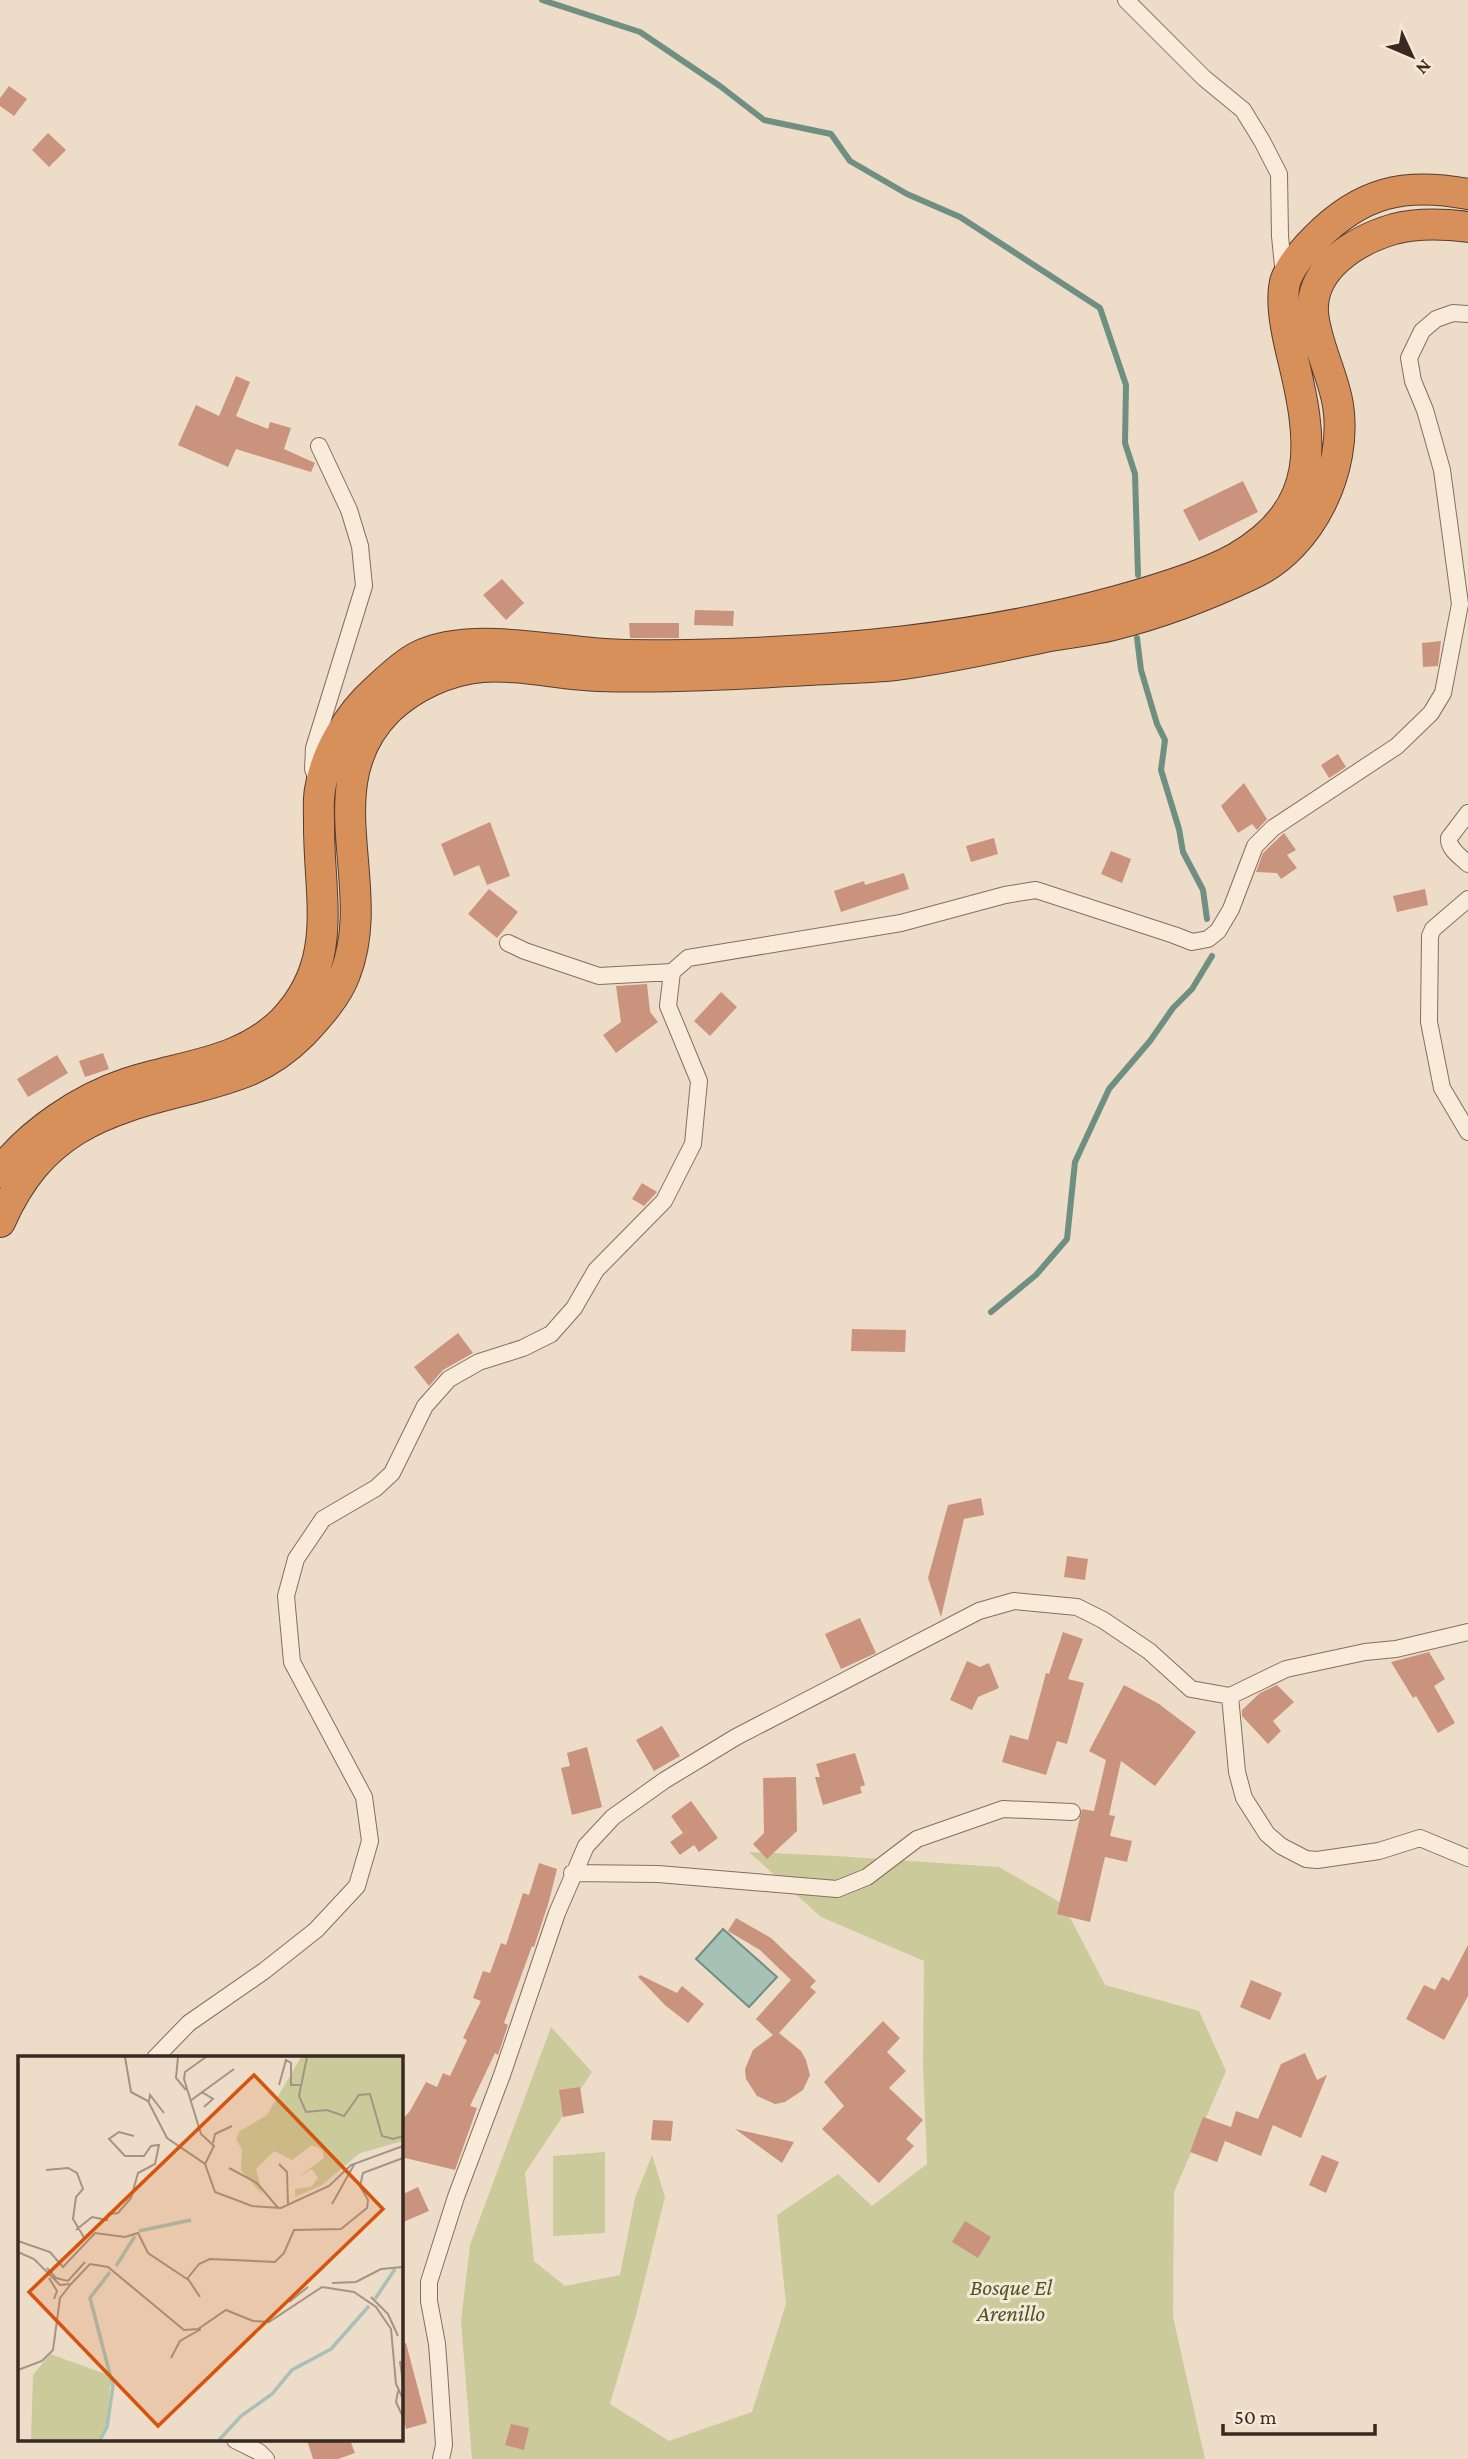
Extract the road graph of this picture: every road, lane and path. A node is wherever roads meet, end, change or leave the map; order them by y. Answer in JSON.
{"nodes":[{"id":1,"x":1126,"y":0,"type":"edge"},
{"id":2,"x":1468,"y":194,"type":"edge"},
{"id":3,"x":1468,"y":227,"type":"edge"},
{"id":4,"x":1285,"y":283,"type":"junction"},
{"id":5,"x":1468,"y":314,"type":"edge"},
{"id":6,"x":319,"y":446,"type":"dead end"},
{"id":7,"x":1464,"y":604,"type":"edge"},
{"id":8,"x":320,"y":789,"type":"junction"},
{"id":9,"x":1468,"y":813,"type":"edge"},
{"id":10,"x":1468,"y":864,"type":"edge"},
{"id":11,"x":1468,"y":899,"type":"edge"},
{"id":12,"x":508,"y":943,"type":"dead end"},
{"id":13,"x":672,"y":972,"type":"junction"},
{"id":14,"x":1468,"y":1132,"type":"edge"},
{"id":15,"x":0,"y":1172,"type":"edge"},
{"id":16,"x":0,"y":1222,"type":"edge"},
{"id":17,"x":1468,"y":1632,"type":"edge"},
{"id":18,"x":1230,"y":1696,"type":"junction"},
{"id":19,"x":1072,"y":1812,"type":"dead end"},
{"id":20,"x":1468,"y":1858,"type":"edge"},
{"id":21,"x":572,"y":1873,"type":"junction"},
{"id":22,"x":157,"y":2056,"type":"edge"},
{"id":23,"x":239,"y":2442,"type":"edge"},
{"id":24,"x":267,"y":2459,"type":"edge"},
{"id":25,"x":441,"y":2459,"type":"edge"}],
"edges":[{"from":1,"to":4,"type":"street"},
{"from":2,"to":4,"type":"highway"},
{"from":3,"to":16,"type":"highway"},
{"from":4,"to":8,"type":"highway"},
{"from":5,"to":7,"type":"street"},
{"from":6,"to":8,"type":"street"},
{"from":7,"to":13,"type":"street"},
{"from":8,"to":15,"type":"highway"},
{"from":9,"to":10,"type":"street"},
{"from":11,"to":14,"type":"street"},
{"from":12,"to":13,"type":"street"},
{"from":13,"to":22,"type":"street"},
{"from":17,"to":18,"type":"street"},
{"from":18,"to":20,"type":"street"},
{"from":18,"to":21,"type":"street"},
{"from":19,"to":21,"type":"street"},
{"from":21,"to":25,"type":"street"},
{"from":23,"to":24,"type":"street"}]}
